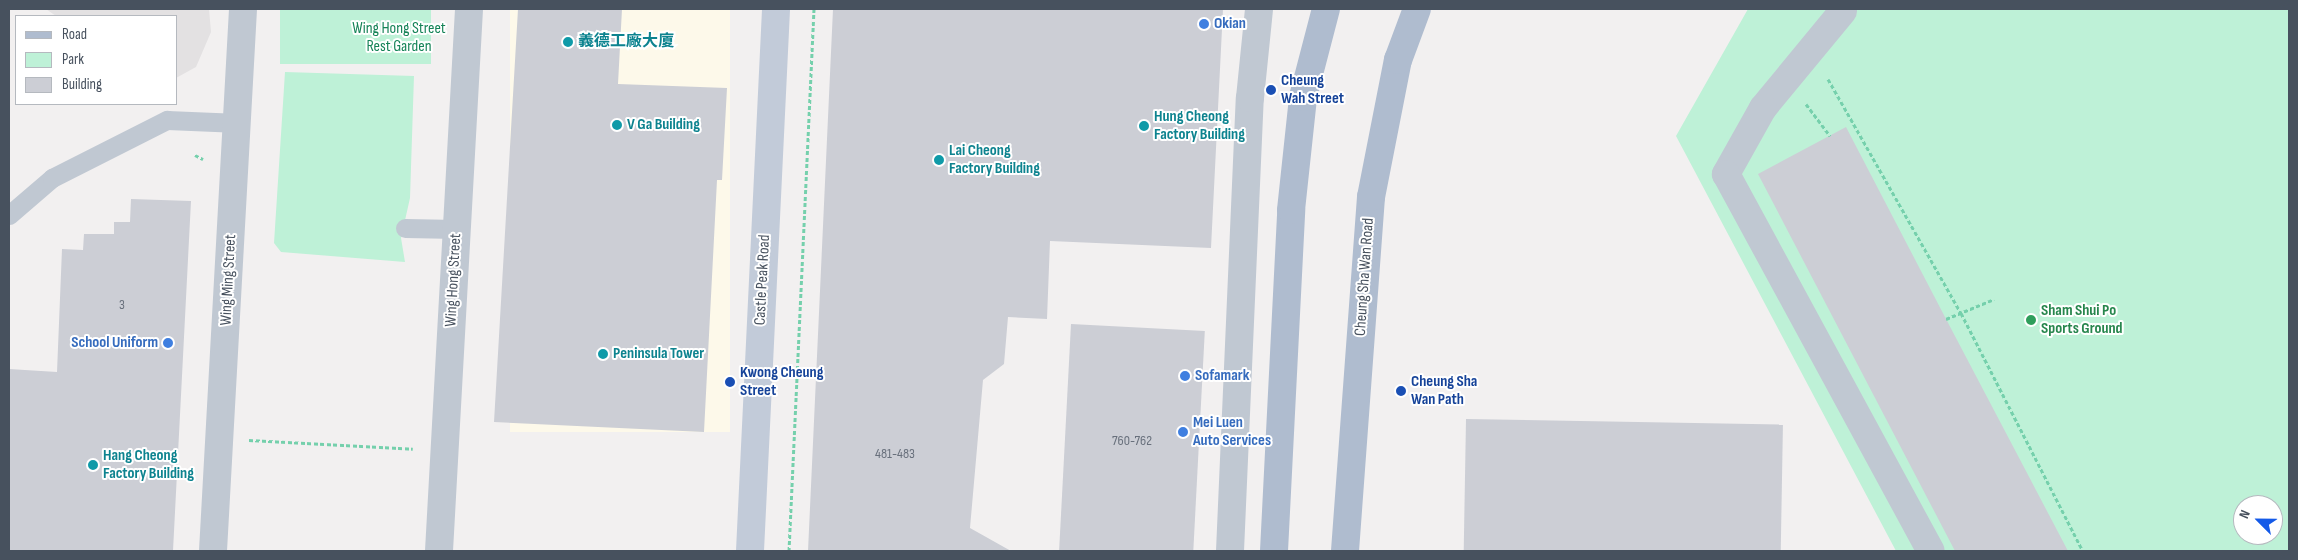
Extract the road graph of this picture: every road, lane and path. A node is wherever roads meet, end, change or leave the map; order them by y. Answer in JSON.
{"nodes":[{"id":1,"x":243,"y":9,"type":"edge"},
{"id":2,"x":469,"y":9,"type":"edge"},
{"id":3,"x":776,"y":9,"type":"edge"},
{"id":4,"x":814,"y":9,"type":"edge"},
{"id":5,"x":1258,"y":9,"type":"edge"},
{"id":6,"x":1326,"y":9,"type":"edge"},
{"id":7,"x":1417,"y":9,"type":"edge"},
{"id":8,"x":1843,"y":11,"type":"dead end"},
{"id":9,"x":1813,"y":51,"type":"junction"},
{"id":10,"x":1788,"y":79,"type":"junction"},
{"id":11,"x":239,"y":123,"type":"junction"},
{"id":12,"x":1830,"y":136,"type":"dead end"},
{"id":13,"x":9,"y":215,"type":"edge"},
{"id":14,"x":405,"y":228,"type":"dead end"},
{"id":15,"x":457,"y":229,"type":"junction"},
{"id":16,"x":1994,"y":298,"type":"dead end"},
{"id":17,"x":1961,"y":313,"type":"junction"},
{"id":18,"x":1946,"y":319,"type":"dead end"},
{"id":19,"x":245,"y":440,"type":"dead end"},
{"id":20,"x":416,"y":450,"type":"dead end"},
{"id":21,"x":213,"y":551,"type":"edge"},
{"id":22,"x":439,"y":551,"type":"edge"},
{"id":23,"x":750,"y":551,"type":"edge"},
{"id":24,"x":788,"y":551,"type":"edge"},
{"id":25,"x":1230,"y":551,"type":"edge"},
{"id":26,"x":1274,"y":551,"type":"edge"},
{"id":27,"x":1345,"y":551,"type":"edge"},
{"id":28,"x":1931,"y":551,"type":"edge"},
{"id":29,"x":2083,"y":551,"type":"edge"}],
"edges":[{"from":1,"to":11,"type":"street","name":"Wing Ming Street"},
{"from":2,"to":15,"type":"street","name":"Wing Hong Street"},
{"from":3,"to":23,"type":"main road","name":"Castle Peak Road"},
{"from":4,"to":24,"type":"path"},
{"from":5,"to":25,"type":"street"},
{"from":6,"to":26,"type":"main road"},
{"from":7,"to":27,"type":"main road","name":"Cheung Sha Wan Road"},
{"from":8,"to":9,"type":"street"},
{"from":9,"to":10,"type":"street"},
{"from":9,"to":17,"type":"path"},
{"from":10,"to":12,"type":"path"},
{"from":10,"to":28,"type":"street"},
{"from":11,"to":13,"type":"lane"},
{"from":11,"to":21,"type":"street","name":"Wing Ming Street"},
{"from":14,"to":15,"type":"lane"},
{"from":15,"to":22,"type":"street","name":"Wing Hong Street"},
{"from":16,"to":17,"type":"path"},
{"from":17,"to":18,"type":"path"},
{"from":17,"to":29,"type":"path"},
{"from":19,"to":20,"type":"path"}]}
